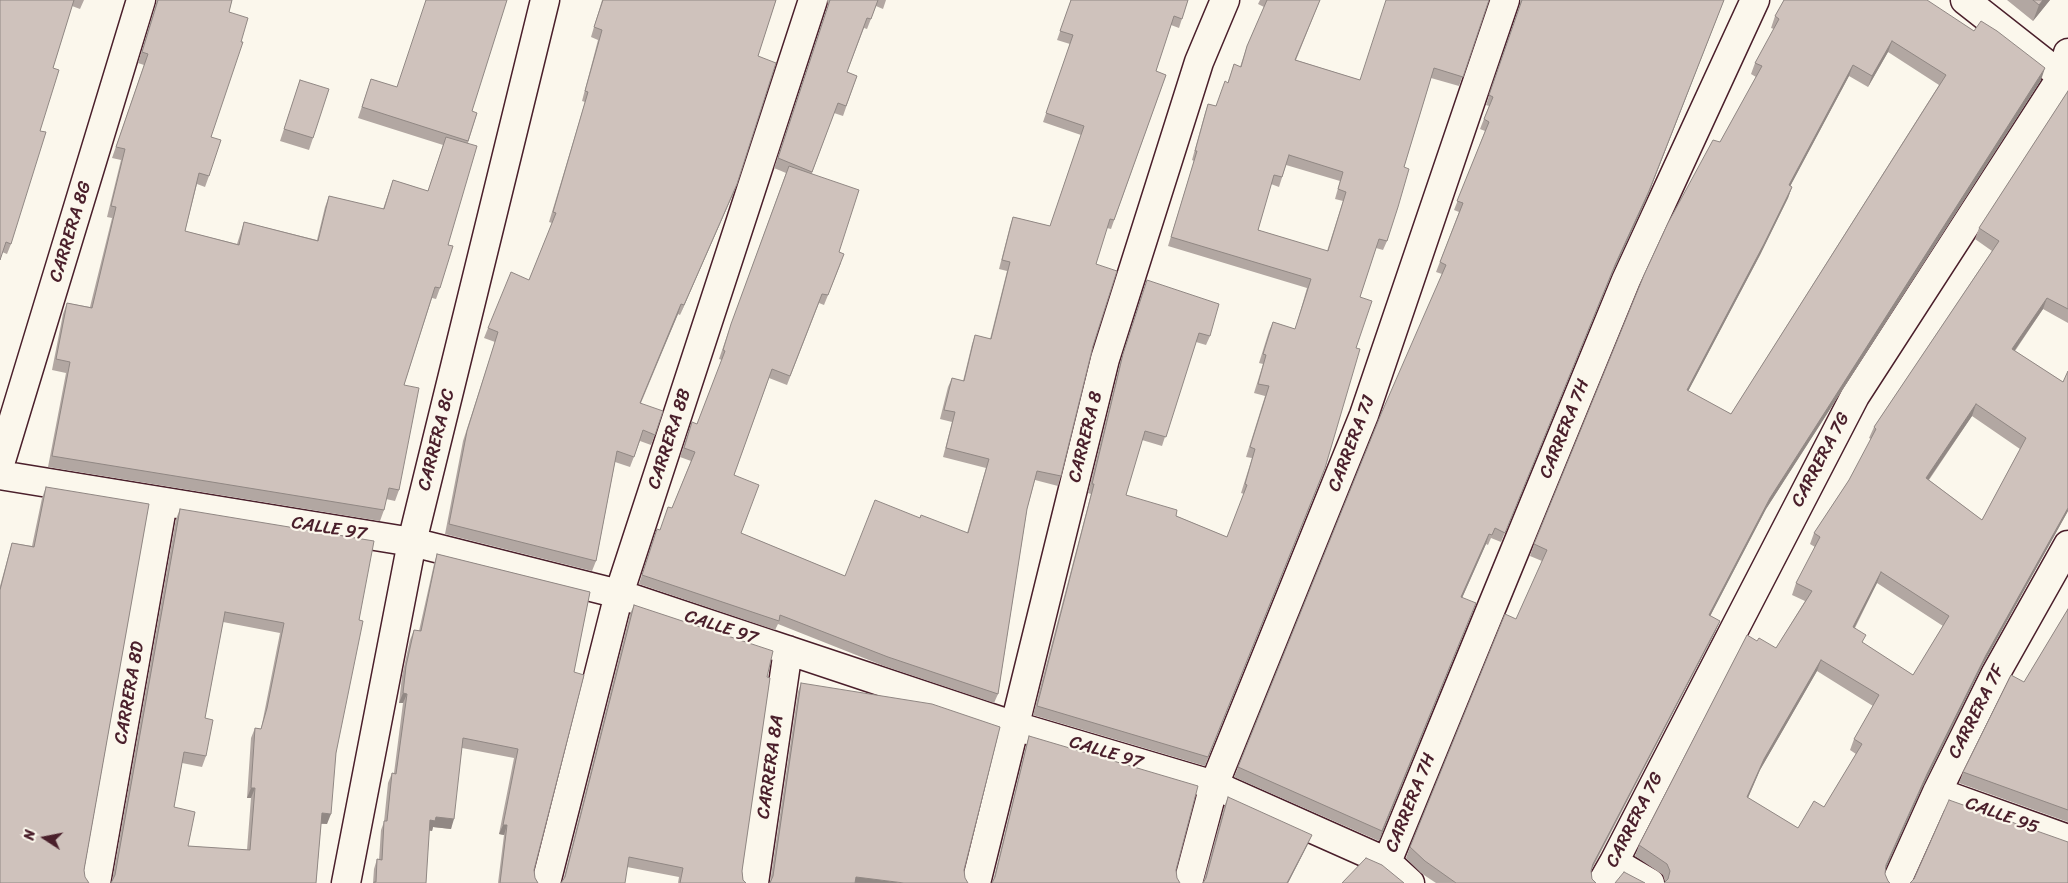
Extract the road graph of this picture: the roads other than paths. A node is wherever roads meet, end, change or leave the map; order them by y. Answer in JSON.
{"nodes":[{"id":1,"x":141,"y":0,"type":"edge"},
{"id":2,"x":545,"y":0,"type":"edge"},
{"id":3,"x":813,"y":0,"type":"edge"},
{"id":4,"x":1225,"y":0,"type":"edge"},
{"id":5,"x":1505,"y":0,"type":"edge"},
{"id":6,"x":1755,"y":0,"type":"edge"},
{"id":7,"x":1965,"y":0,"type":"edge"},
{"id":8,"x":2066,"y":70,"type":"edge"},
{"id":9,"x":0,"y":464,"type":"edge"},
{"id":10,"x":0,"y":475,"type":"edge"},
{"id":11,"x":164,"y":502,"type":"junction"},
{"id":12,"x":412,"y":542,"type":"junction"},
{"id":13,"x":2068,"y":545,"type":"edge"},
{"id":14,"x":619,"y":594,"type":"junction"},
{"id":15,"x":788,"y":650,"type":"junction"},
{"id":16,"x":1015,"y":726,"type":"junction"},
{"id":17,"x":1214,"y":785,"type":"junction"},
{"id":18,"x":1937,"y":792,"type":"junction"},
{"id":19,"x":2068,"y":839,"type":"edge"},
{"id":20,"x":1387,"y":862,"type":"junction"},
{"id":21,"x":1608,"y":873,"type":"edge"},
{"id":22,"x":96,"y":883,"type":"edge"},
{"id":23,"x":346,"y":883,"type":"edge"},
{"id":24,"x":546,"y":883,"type":"edge"},
{"id":25,"x":754,"y":883,"type":"edge"},
{"id":26,"x":976,"y":883,"type":"edge"},
{"id":27,"x":1188,"y":883,"type":"edge"},
{"id":28,"x":1410,"y":883,"type":"edge"},
{"id":29,"x":1650,"y":883,"type":"edge"},
{"id":30,"x":1896,"y":883,"type":"edge"}],
"edges":[{"from":1,"to":9,"type":"street","name":"CARRERA 8G"},
{"from":2,"to":12,"type":"street","name":"CARRERA 8C"},
{"from":3,"to":14,"type":"street","name":"CARRERA 8B"},
{"from":4,"to":16,"type":"street","name":"CARRERA 8"},
{"from":5,"to":17,"type":"street","name":"CARRERA 7J"},
{"from":6,"to":20,"type":"street","name":"CARRERA 7H"},
{"from":7,"to":8,"type":"street"},
{"from":8,"to":21,"type":"street","name":"CARRERA 7G"},
{"from":10,"to":11,"type":"street","name":"CALLE 97"},
{"from":11,"to":12,"type":"street","name":"CALLE 97"},
{"from":11,"to":22,"type":"street","name":"CARRERA 8D"},
{"from":12,"to":14,"type":"street","name":"CALLE 97"},
{"from":12,"to":23,"type":"street","name":"CARRERA 8C"},
{"from":13,"to":18,"type":"street","name":"CARRERA 7F"},
{"from":14,"to":15,"type":"street","name":"CALLE 97"},
{"from":14,"to":24,"type":"street","name":"CARRERA 8B"},
{"from":15,"to":16,"type":"street","name":"CALLE 97"},
{"from":15,"to":25,"type":"street","name":"CARRERA 8A"},
{"from":16,"to":17,"type":"street","name":"CALLE 97"},
{"from":16,"to":26,"type":"street","name":"CARRERA 8"},
{"from":17,"to":20,"type":"street","name":"CALLE 97"},
{"from":17,"to":27,"type":"street","name":"CARRERA 7J"},
{"from":18,"to":19,"type":"street","name":"CALLE 95"},
{"from":18,"to":30,"type":"street","name":"CARRERA 7F"},
{"from":20,"to":28,"type":"street","name":"CALLE 97"},
{"from":21,"to":29,"type":"street"}]}
